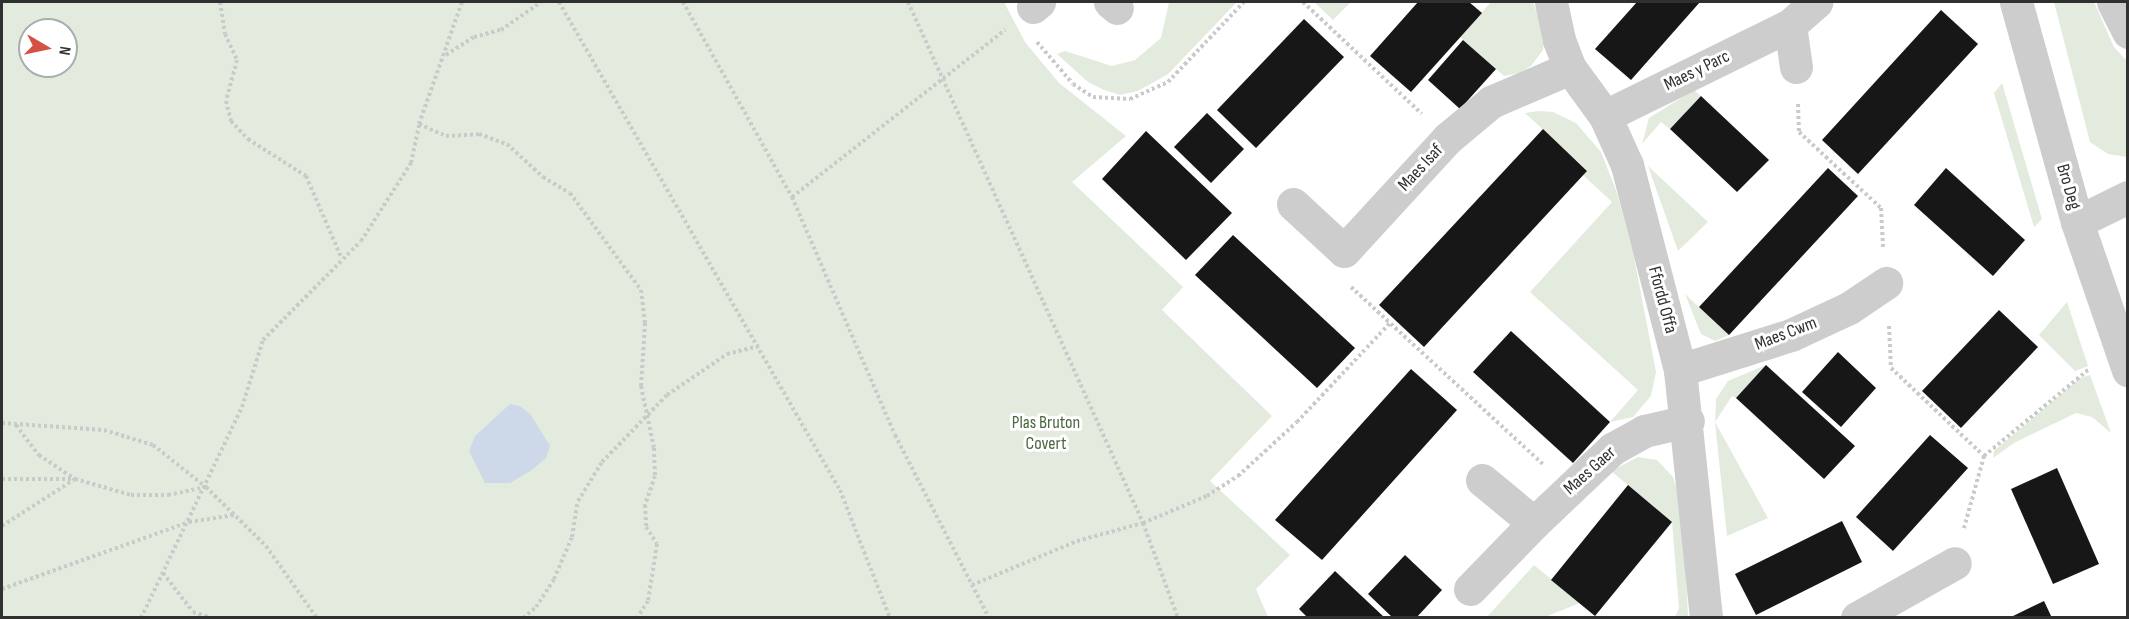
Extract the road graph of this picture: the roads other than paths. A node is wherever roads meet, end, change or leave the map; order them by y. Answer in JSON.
{"nodes":[{"id":1,"x":1551,"y":2,"type":"edge"},
{"id":2,"x":1816,"y":2,"type":"edge"},
{"id":3,"x":2016,"y":2,"type":"edge"},
{"id":4,"x":2114,"y":2,"type":"edge"},
{"id":5,"x":1790,"y":25,"type":"junction"},
{"id":6,"x":2127,"y":32,"type":"edge"},
{"id":7,"x":1796,"y":67,"type":"road end"},
{"id":8,"x":1570,"y":68,"type":"junction"},
{"id":9,"x":1605,"y":116,"type":"junction"},
{"id":10,"x":2127,"y":197,"type":"edge"},
{"id":11,"x":1293,"y":204,"type":"dead end"},
{"id":12,"x":2078,"y":222,"type":"junction"},
{"id":13,"x":1886,"y":283,"type":"road end"},
{"id":14,"x":2125,"y":362,"type":"edge"},
{"id":15,"x":1680,"y":370,"type":"junction"},
{"id":16,"x":1688,"y":421,"type":"junction"},
{"id":17,"x":1482,"y":480,"type":"dead end"},
{"id":18,"x":1534,"y":523,"type":"junction"},
{"id":19,"x":1955,"y":563,"type":"road end"},
{"id":20,"x":1470,"y":589,"type":"dead end"},
{"id":21,"x":1706,"y":618,"type":"edge"},
{"id":22,"x":1857,"y":618,"type":"edge"}],
"edges":[{"from":1,"to":8,"type":"street","name":"Ffordd Offa"},
{"from":2,"to":5,"type":"street","name":"Maes y Parc"},
{"from":3,"to":12,"type":"street","name":"Bro Deg"},
{"from":4,"to":6,"type":"street"},
{"from":5,"to":7,"type":"street"},
{"from":5,"to":9,"type":"street","name":"Maes y Parc"},
{"from":8,"to":9,"type":"street","name":"Ffordd Offa"},
{"from":8,"to":11,"type":"street","name":"Maes Isaf"},
{"from":9,"to":15,"type":"street","name":"Ffordd Offa"},
{"from":10,"to":12,"type":"street"},
{"from":12,"to":14,"type":"street","name":"Bro Deg"},
{"from":13,"to":15,"type":"street","name":"Maes Cwm"},
{"from":15,"to":16,"type":"street","name":"Ffordd Offa"},
{"from":16,"to":18,"type":"street","name":"Maes Gaer"},
{"from":16,"to":21,"type":"street","name":"Ffordd Offa"},
{"from":17,"to":18,"type":"street"},
{"from":18,"to":20,"type":"street","name":"Maes Gaer"},
{"from":19,"to":22,"type":"street"}]}
